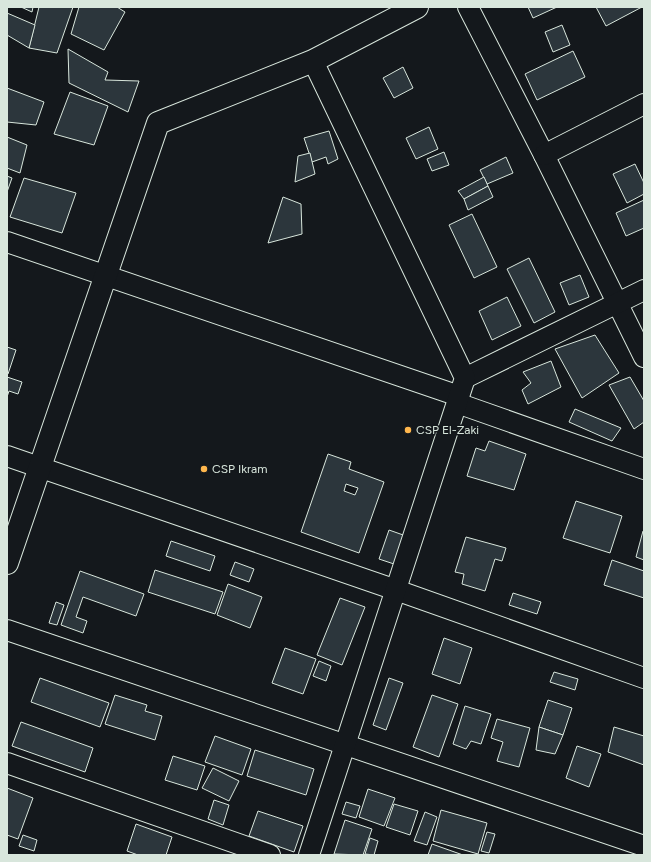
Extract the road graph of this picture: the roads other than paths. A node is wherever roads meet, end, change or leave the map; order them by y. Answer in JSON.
{"nodes":[{"id":1,"x":417,"y":7,"type":"edge"},
{"id":2,"x":468,"y":7,"type":"edge"},
{"id":3,"x":313,"y":61,"type":"junction"},
{"id":4,"x":644,"y":104,"type":"edge"},
{"id":5,"x":544,"y":155,"type":"junction"},
{"id":6,"x":7,"y":242,"type":"edge"},
{"id":7,"x":106,"y":276,"type":"junction"},
{"id":8,"x":644,"y":290,"type":"edge"},
{"id":9,"x":616,"y":303,"type":"junction"},
{"id":10,"x":644,"y":357,"type":"edge"},
{"id":11,"x":460,"y":392,"type":"junction"},
{"id":12,"x":7,"y":456,"type":"edge"},
{"id":13,"x":40,"y":468,"type":"junction"},
{"id":14,"x":644,"y":468,"type":"edge"},
{"id":15,"x":7,"y":563,"type":"edge"},
{"id":16,"x":396,"y":590,"type":"junction"},
{"id":17,"x":7,"y":630,"type":"edge"},
{"id":18,"x":644,"y":678,"type":"edge"},
{"id":19,"x":345,"y":746,"type":"junction"},
{"id":20,"x":7,"y":762,"type":"edge"},
{"id":21,"x":644,"y":846,"type":"edge"},
{"id":22,"x":270,"y":855,"type":"edge"},
{"id":23,"x":309,"y":855,"type":"edge"}],
"edges":[{"from":1,"to":3,"type":"street"},
{"from":2,"to":5,"type":"street"},
{"from":3,"to":7,"type":"street"},
{"from":3,"to":11,"type":"street"},
{"from":4,"to":5,"type":"street"},
{"from":5,"to":9,"type":"street"},
{"from":6,"to":7,"type":"street"},
{"from":7,"to":11,"type":"street"},
{"from":7,"to":13,"type":"street"},
{"from":8,"to":9,"type":"street"},
{"from":9,"to":10,"type":"street"},
{"from":9,"to":11,"type":"street"},
{"from":11,"to":14,"type":"street"},
{"from":11,"to":16,"type":"street"},
{"from":12,"to":13,"type":"street"},
{"from":13,"to":15,"type":"street"},
{"from":13,"to":16,"type":"street"},
{"from":16,"to":18,"type":"street"},
{"from":16,"to":19,"type":"street"},
{"from":17,"to":19,"type":"street"},
{"from":19,"to":21,"type":"street"},
{"from":19,"to":23,"type":"street"},
{"from":20,"to":22,"type":"street"}]}
